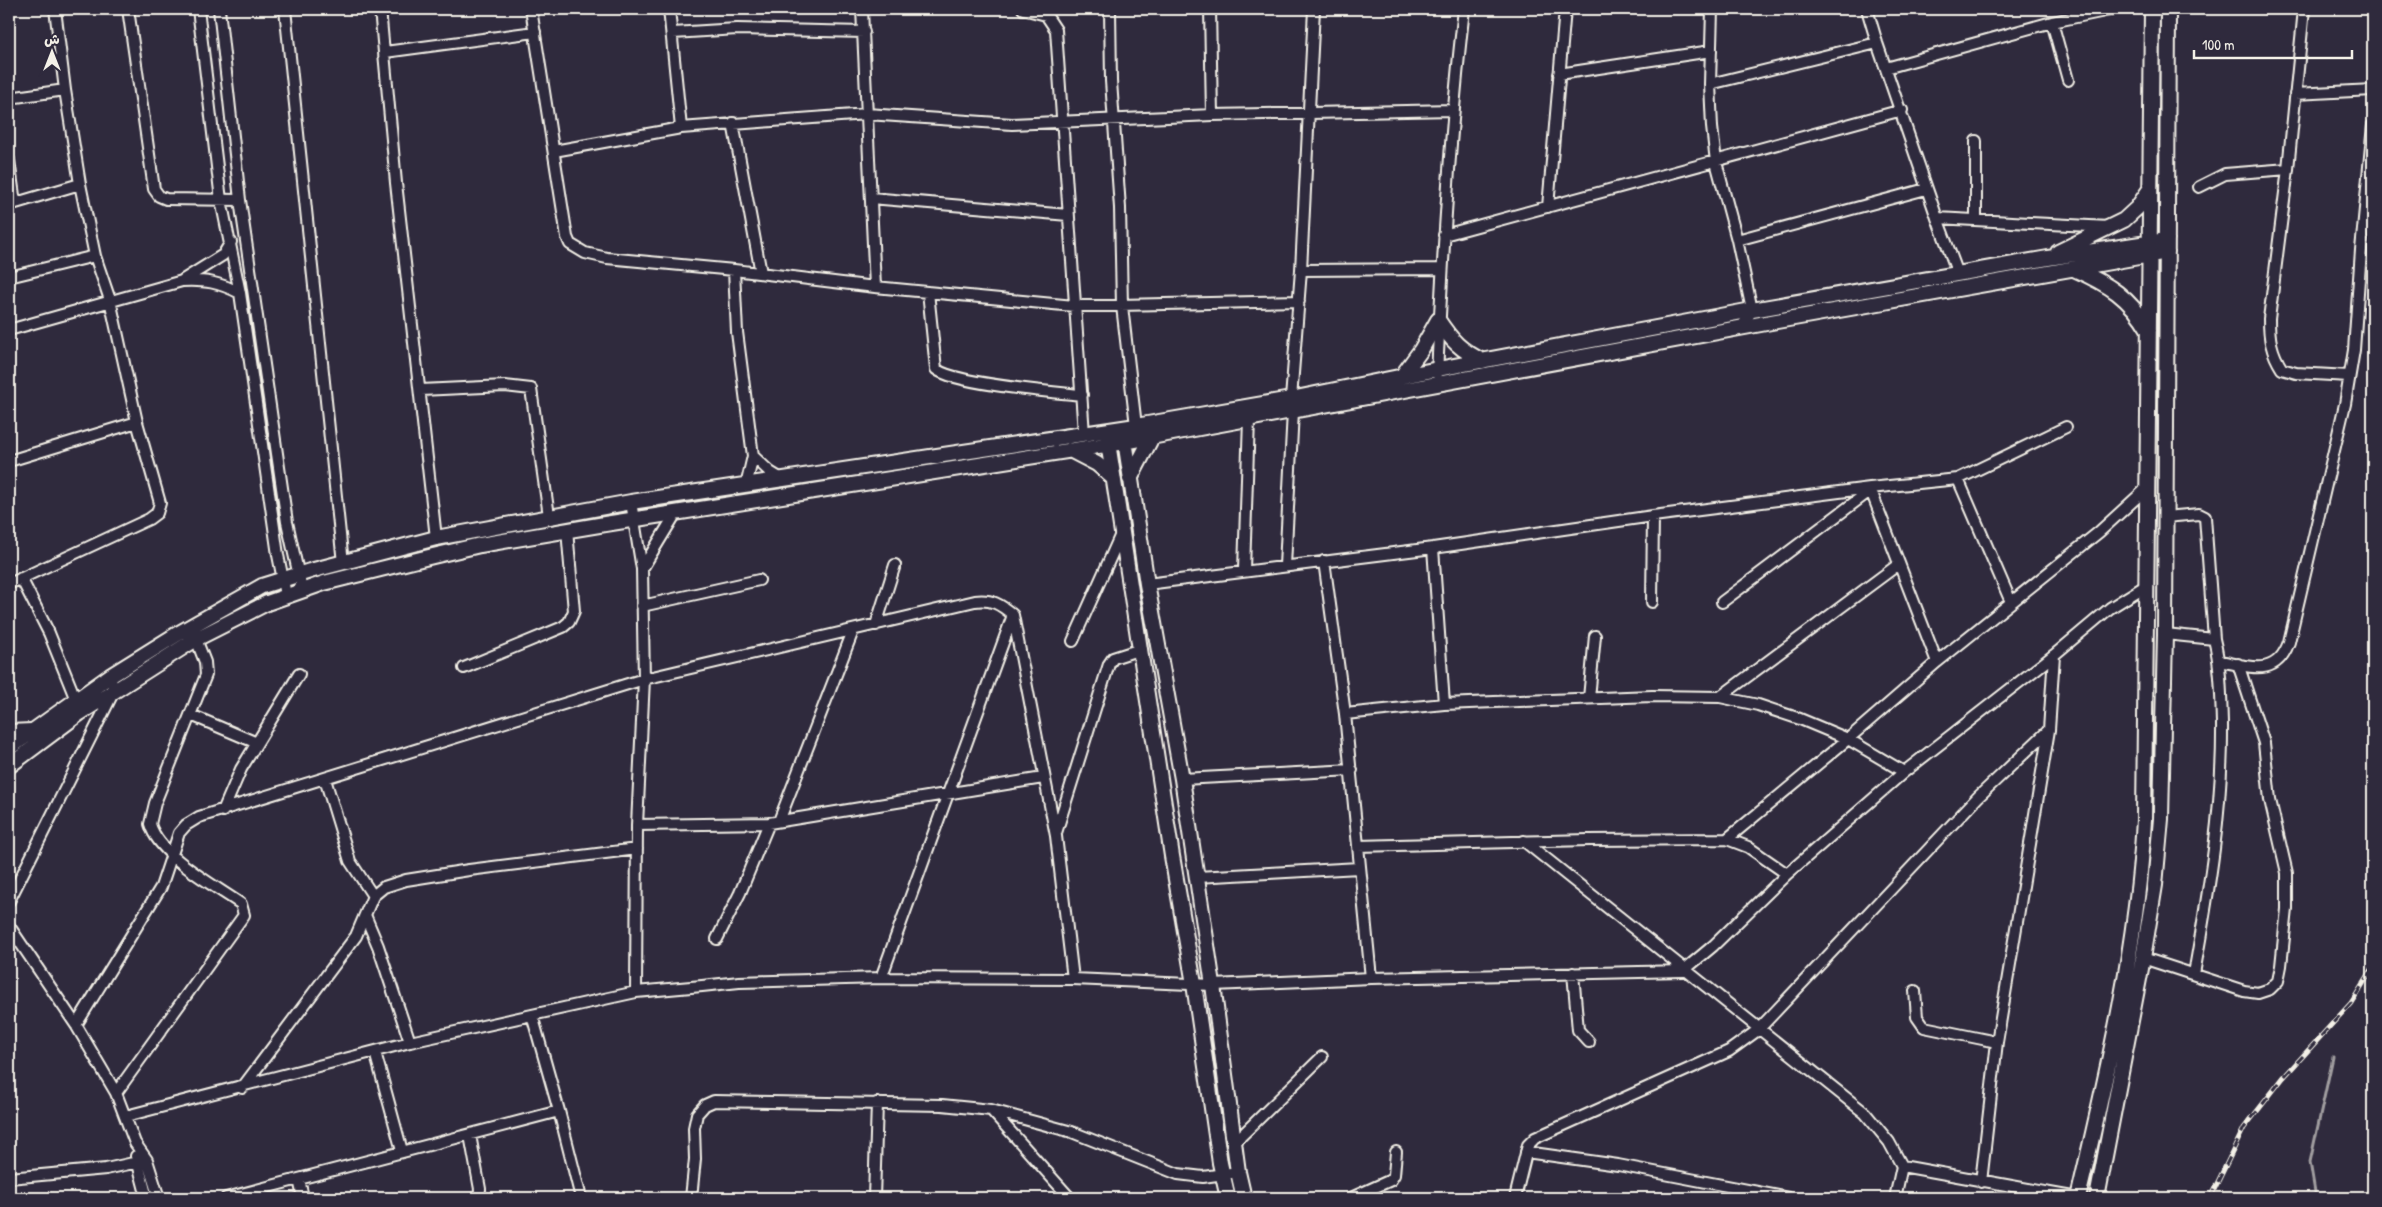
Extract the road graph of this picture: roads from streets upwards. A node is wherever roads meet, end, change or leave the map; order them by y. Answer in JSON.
{"nodes":[{"id":1,"x":55,"y":9,"type":"edge"},
{"id":2,"x":128,"y":9,"type":"edge"},
{"id":3,"x":198,"y":9,"type":"edge"},
{"id":4,"x":219,"y":9,"type":"edge"},
{"id":5,"x":285,"y":9,"type":"edge"},
{"id":6,"x":380,"y":9,"type":"edge"},
{"id":7,"x":531,"y":9,"type":"edge"},
{"id":8,"x":669,"y":9,"type":"edge"},
{"id":9,"x":862,"y":9,"type":"edge"},
{"id":10,"x":1023,"y":9,"type":"edge"},
{"id":11,"x":1110,"y":9,"type":"edge"},
{"id":12,"x":1210,"y":9,"type":"edge"},
{"id":13,"x":1314,"y":9,"type":"edge"},
{"id":14,"x":1464,"y":9,"type":"edge"},
{"id":15,"x":1565,"y":9,"type":"edge"},
{"id":16,"x":1712,"y":9,"type":"edge"},
{"id":17,"x":1867,"y":9,"type":"edge"},
{"id":18,"x":2114,"y":9,"type":"edge"},
{"id":19,"x":2152,"y":9,"type":"edge"},
{"id":20,"x":2168,"y":9,"type":"edge"},
{"id":21,"x":2304,"y":9,"type":"edge"},
{"id":22,"x":2052,"y":22,"type":"junction"},
{"id":23,"x":535,"y":32,"type":"junction"},
{"id":24,"x":673,"y":32,"type":"junction"},
{"id":25,"x":864,"y":32,"type":"junction"},
{"id":26,"x":1877,"y":43,"type":"junction"},
{"id":27,"x":1711,"y":51,"type":"junction"},
{"id":28,"x":385,"y":52,"type":"junction"},
{"id":29,"x":1886,"y":68,"type":"junction"},
{"id":30,"x":1558,"y":74,"type":"junction"},
{"id":31,"x":2068,"y":80,"type":"dead end"},
{"id":32,"x":1710,"y":84,"type":"junction"},
{"id":33,"x":65,"y":90,"type":"junction"},
{"id":34,"x":2373,"y":90,"type":"edge"},
{"id":35,"x":2295,"y":94,"type":"junction"},
{"id":36,"x":9,"y":98,"type":"edge"},
{"id":37,"x":1453,"y":110,"type":"junction"},
{"id":38,"x":1902,"y":110,"type":"junction"},
{"id":39,"x":867,"y":114,"type":"junction"},
{"id":40,"x":1309,"y":114,"type":"junction"},
{"id":41,"x":1212,"y":115,"type":"junction"},
{"id":42,"x":1114,"y":121,"type":"junction"},
{"id":43,"x":733,"y":123,"type":"junction"},
{"id":44,"x":1061,"y":123,"type":"junction"},
{"id":45,"x":2373,"y":125,"type":"edge"},
{"id":46,"x":681,"y":128,"type":"junction"},
{"id":47,"x":1976,"y":141,"type":"dead end"},
{"id":48,"x":554,"y":151,"type":"junction"},
{"id":49,"x":9,"y":160,"type":"edge"},
{"id":50,"x":1716,"y":162,"type":"junction"},
{"id":51,"x":2288,"y":169,"type":"junction"},
{"id":52,"x":80,"y":184,"type":"junction"},
{"id":53,"x":2199,"y":187,"type":"dead end"},
{"id":54,"x":1926,"y":189,"type":"junction"},
{"id":55,"x":2150,"y":189,"type":"junction"},
{"id":56,"x":871,"y":198,"type":"junction"},
{"id":57,"x":222,"y":200,"type":"junction"},
{"id":58,"x":240,"y":200,"type":"junction"},
{"id":59,"x":12,"y":204,"type":"edge"},
{"id":60,"x":1548,"y":207,"type":"junction"},
{"id":61,"x":1068,"y":215,"type":"junction"},
{"id":62,"x":1937,"y":218,"type":"junction"},
{"id":63,"x":1976,"y":220,"type":"junction"},
{"id":64,"x":2113,"y":227,"type":"junction"},
{"id":65,"x":1444,"y":236,"type":"junction"},
{"id":66,"x":1737,"y":240,"type":"junction"},
{"id":67,"x":231,"y":242,"type":"junction"},
{"id":68,"x":2167,"y":246,"type":"junction"},
{"id":69,"x":2149,"y":249,"type":"junction"},
{"id":70,"x":95,"y":256,"type":"junction"},
{"id":71,"x":2048,"y":258,"type":"junction"},
{"id":72,"x":1441,"y":269,"type":"junction"},
{"id":73,"x":2074,"y":269,"type":"junction"},
{"id":74,"x":734,"y":270,"type":"junction"},
{"id":75,"x":1301,"y":270,"type":"junction"},
{"id":76,"x":761,"y":273,"type":"junction"},
{"id":77,"x":1958,"y":274,"type":"junction"},
{"id":78,"x":9,"y":277,"type":"edge"},
{"id":79,"x":182,"y":281,"type":"junction"},
{"id":80,"x":875,"y":287,"type":"junction"},
{"id":81,"x":928,"y":292,"type":"junction"},
{"id":82,"x":240,"y":293,"type":"junction"},
{"id":83,"x":110,"y":300,"type":"junction"},
{"id":84,"x":1298,"y":301,"type":"junction"},
{"id":85,"x":1074,"y":306,"type":"junction"},
{"id":86,"x":1122,"y":306,"type":"junction"},
{"id":87,"x":1752,"y":310,"type":"junction"},
{"id":88,"x":1438,"y":320,"type":"junction"},
{"id":89,"x":1742,"y":327,"type":"junction"},
{"id":90,"x":9,"y":330,"type":"edge"},
{"id":91,"x":2149,"y":330,"type":"junction"},
{"id":92,"x":1483,"y":361,"type":"junction"},
{"id":93,"x":1438,"y":369,"type":"junction"},
{"id":94,"x":1402,"y":376,"type":"junction"},
{"id":95,"x":2349,"y":376,"type":"junction"},
{"id":96,"x":1437,"y":385,"type":"junction"},
{"id":97,"x":421,"y":390,"type":"junction"},
{"id":98,"x":1082,"y":395,"type":"junction"},
{"id":99,"x":1292,"y":405,"type":"junction"},
{"id":100,"x":1249,"y":418,"type":"junction"},
{"id":101,"x":137,"y":422,"type":"junction"},
{"id":102,"x":2066,"y":427,"type":"dead end"},
{"id":103,"x":1128,"y":432,"type":"junction"},
{"id":104,"x":1084,"y":434,"type":"junction"},
{"id":105,"x":1152,"y":437,"type":"junction"},
{"id":106,"x":1108,"y":438,"type":"junction"},
{"id":107,"x":1069,"y":450,"type":"junction"},
{"id":108,"x":753,"y":456,"type":"junction"},
{"id":109,"x":9,"y":461,"type":"edge"},
{"id":110,"x":1113,"y":478,"type":"junction"},
{"id":111,"x":782,"y":480,"type":"junction"},
{"id":112,"x":1130,"y":480,"type":"junction"},
{"id":113,"x":1958,"y":480,"type":"junction"},
{"id":114,"x":746,"y":486,"type":"junction"},
{"id":115,"x":1870,"y":489,"type":"junction"},
{"id":116,"x":2146,"y":489,"type":"junction"},
{"id":117,"x":631,"y":502,"type":"junction"},
{"id":118,"x":676,"y":513,"type":"junction"},
{"id":119,"x":549,"y":516,"type":"junction"},
{"id":120,"x":1653,"y":516,"type":"junction"},
{"id":121,"x":2165,"y":517,"type":"junction"},
{"id":122,"x":634,"y":520,"type":"junction"},
{"id":123,"x":567,"y":530,"type":"junction"},
{"id":124,"x":1121,"y":534,"type":"junction"},
{"id":125,"x":436,"y":538,"type":"junction"},
{"id":126,"x":1433,"y":548,"type":"junction"},
{"id":127,"x":1324,"y":561,"type":"junction"},
{"id":128,"x":343,"y":563,"type":"junction"},
{"id":129,"x":1899,"y":564,"type":"junction"},
{"id":130,"x":895,"y":565,"type":"dead end"},
{"id":131,"x":1285,"y":566,"type":"junction"},
{"id":132,"x":642,"y":569,"type":"junction"},
{"id":133,"x":1244,"y":570,"type":"junction"},
{"id":134,"x":297,"y":575,"type":"junction"},
{"id":135,"x":21,"y":578,"type":"junction"},
{"id":136,"x":282,"y":579,"type":"junction"},
{"id":137,"x":759,"y":580,"type":"dead end"},
{"id":138,"x":9,"y":584,"type":"edge"},
{"id":139,"x":1147,"y":584,"type":"junction"},
{"id":140,"x":2147,"y":585,"type":"junction"},
{"id":141,"x":302,"y":590,"type":"junction"},
{"id":142,"x":286,"y":595,"type":"junction"},
{"id":143,"x":1652,"y":602,"type":"dead end"},
{"id":144,"x":1722,"y":602,"type":"dead end"},
{"id":145,"x":2012,"y":602,"type":"junction"},
{"id":146,"x":642,"y":606,"type":"junction"},
{"id":147,"x":1013,"y":615,"type":"junction"},
{"id":148,"x":876,"y":625,"type":"junction"},
{"id":149,"x":853,"y":631,"type":"junction"},
{"id":150,"x":2165,"y":634,"type":"junction"},
{"id":151,"x":1595,"y":636,"type":"dead end"},
{"id":152,"x":196,"y":638,"type":"junction"},
{"id":153,"x":2214,"y":639,"type":"junction"},
{"id":154,"x":1073,"y":641,"type":"dead end"},
{"id":155,"x":1141,"y":649,"type":"junction"},
{"id":156,"x":2054,"y":654,"type":"junction"},
{"id":157,"x":2219,"y":661,"type":"junction"},
{"id":158,"x":1937,"y":662,"type":"junction"},
{"id":159,"x":2238,"y":664,"type":"junction"},
{"id":160,"x":464,"y":668,"type":"dead end"},
{"id":161,"x":299,"y":674,"type":"dead end"},
{"id":162,"x":110,"y":676,"type":"junction"},
{"id":163,"x":644,"y":679,"type":"junction"},
{"id":164,"x":114,"y":691,"type":"junction"},
{"id":165,"x":1720,"y":697,"type":"junction"},
{"id":166,"x":1589,"y":698,"type":"junction"},
{"id":167,"x":76,"y":699,"type":"junction"},
{"id":168,"x":1444,"y":704,"type":"junction"},
{"id":169,"x":80,"y":713,"type":"junction"},
{"id":170,"x":1345,"y":714,"type":"junction"},
{"id":171,"x":191,"y":715,"type":"junction"},
{"id":172,"x":32,"y":729,"type":"junction"},
{"id":173,"x":9,"y":730,"type":"edge"},
{"id":174,"x":2049,"y":730,"type":"junction"},
{"id":175,"x":1848,"y":740,"type":"junction"},
{"id":176,"x":257,"y":743,"type":"junction"},
{"id":177,"x":9,"y":748,"type":"edge"},
{"id":178,"x":9,"y":766,"type":"edge"},
{"id":179,"x":1352,"y":770,"type":"junction"},
{"id":180,"x":1904,"y":772,"type":"junction"},
{"id":181,"x":1043,"y":778,"type":"junction"},
{"id":182,"x":326,"y":779,"type":"junction"},
{"id":183,"x":1182,"y":779,"type":"junction"},
{"id":184,"x":950,"y":793,"type":"junction"},
{"id":185,"x":223,"y":811,"type":"junction"},
{"id":186,"x":774,"y":822,"type":"junction"},
{"id":187,"x":637,"y":825,"type":"junction"},
{"id":188,"x":1056,"y":836,"type":"junction"},
{"id":189,"x":1727,"y":839,"type":"junction"},
{"id":190,"x":1524,"y":842,"type":"junction"},
{"id":191,"x":1358,"y":846,"type":"junction"},
{"id":192,"x":637,"y":849,"type":"junction"},
{"id":193,"x":173,"y":856,"type":"junction"},
{"id":194,"x":1359,"y":868,"type":"junction"},
{"id":195,"x":1787,"y":874,"type":"junction"},
{"id":196,"x":1197,"y":877,"type":"junction"},
{"id":197,"x":373,"y":896,"type":"junction"},
{"id":198,"x":9,"y":900,"type":"edge"},
{"id":199,"x":365,"y":915,"type":"junction"},
{"id":200,"x":9,"y":927,"type":"edge"},
{"id":201,"x":717,"y":939,"type":"dead end"},
{"id":202,"x":2143,"y":958,"type":"junction"},
{"id":203,"x":1683,"y":971,"type":"junction"},
{"id":204,"x":1573,"y":972,"type":"junction"},
{"id":205,"x":2194,"y":974,"type":"junction"},
{"id":206,"x":881,"y":978,"type":"junction"},
{"id":207,"x":1371,"y":978,"type":"junction"},
{"id":208,"x":1073,"y":979,"type":"junction"},
{"id":209,"x":1194,"y":984,"type":"junction"},
{"id":210,"x":1213,"y":985,"type":"junction"},
{"id":211,"x":1915,"y":991,"type":"dead end"},
{"id":212,"x":636,"y":992,"type":"junction"},
{"id":213,"x":532,"y":1015,"type":"junction"},
{"id":214,"x":76,"y":1024,"type":"junction"},
{"id":215,"x":1758,"y":1030,"type":"junction"},
{"id":216,"x":410,"y":1042,"type":"junction"},
{"id":217,"x":1589,"y":1042,"type":"dead end"},
{"id":218,"x":1997,"y":1042,"type":"junction"},
{"id":219,"x":375,"y":1052,"type":"junction"},
{"id":220,"x":1322,"y":1058,"type":"dead end"},
{"id":221,"x":242,"y":1088,"type":"junction"},
{"id":222,"x":116,"y":1093,"type":"junction"},
{"id":223,"x":877,"y":1102,"type":"junction"},
{"id":224,"x":991,"y":1110,"type":"junction"},
{"id":225,"x":559,"y":1111,"type":"junction"},
{"id":226,"x":126,"y":1116,"type":"junction"},
{"id":227,"x":470,"y":1135,"type":"junction"},
{"id":228,"x":2092,"y":1139,"type":"junction"},
{"id":229,"x":1235,"y":1142,"type":"junction"},
{"id":230,"x":2107,"y":1143,"type":"junction"},
{"id":231,"x":402,"y":1151,"type":"junction"},
{"id":232,"x":1396,"y":1152,"type":"dead end"},
{"id":233,"x":1526,"y":1152,"type":"junction"},
{"id":234,"x":142,"y":1161,"type":"junction"},
{"id":235,"x":1902,"y":1166,"type":"junction"},
{"id":236,"x":1238,"y":1172,"type":"junction"},
{"id":237,"x":1222,"y":1175,"type":"junction"},
{"id":238,"x":9,"y":1178,"type":"edge"},
{"id":239,"x":299,"y":1179,"type":"junction"},
{"id":240,"x":1980,"y":1182,"type":"junction"},
{"id":241,"x":147,"y":1198,"type":"edge"},
{"id":242,"x":160,"y":1198,"type":"edge"},
{"id":243,"x":226,"y":1198,"type":"edge"},
{"id":244,"x":303,"y":1198,"type":"edge"},
{"id":245,"x":478,"y":1198,"type":"edge"},
{"id":246,"x":581,"y":1198,"type":"edge"},
{"id":247,"x":691,"y":1198,"type":"edge"},
{"id":248,"x":874,"y":1198,"type":"edge"},
{"id":249,"x":1070,"y":1198,"type":"edge"},
{"id":250,"x":1228,"y":1198,"type":"edge"},
{"id":251,"x":1244,"y":1198,"type":"edge"},
{"id":252,"x":1351,"y":1198,"type":"edge"},
{"id":253,"x":1515,"y":1198,"type":"edge"},
{"id":254,"x":1789,"y":1198,"type":"edge"},
{"id":255,"x":1895,"y":1198,"type":"edge"},
{"id":256,"x":2078,"y":1198,"type":"edge"},
{"id":257,"x":2097,"y":1198,"type":"edge"}],
"edges":[{"from":1,"to":33,"type":"street"},
{"from":2,"to":57,"type":"street"},
{"from":3,"to":57,"type":"street"},
{"from":4,"to":58,"type":"street"},
{"from":5,"to":128,"type":"street"},
{"from":6,"to":28,"type":"street"},
{"from":7,"to":23,"type":"street"},
{"from":8,"to":24,"type":"street"},
{"from":9,"to":25,"type":"street"},
{"from":10,"to":44,"type":"street"},
{"from":11,"to":42,"type":"street"},
{"from":12,"to":41,"type":"street"},
{"from":13,"to":40,"type":"street"},
{"from":14,"to":37,"type":"street"},
{"from":15,"to":30,"type":"street"},
{"from":16,"to":27,"type":"street"},
{"from":17,"to":26,"type":"street"},
{"from":18,"to":22,"type":"street"},
{"from":19,"to":55,"type":"street"},
{"from":20,"to":68,"type":"street"},
{"from":21,"to":35,"type":"street"},
{"from":22,"to":29,"type":"street"},
{"from":22,"to":31,"type":"street"},
{"from":23,"to":28,"type":"street"},
{"from":23,"to":48,"type":"street"},
{"from":24,"to":25,"type":"street"},
{"from":24,"to":46,"type":"street"},
{"from":25,"to":39,"type":"street"},
{"from":26,"to":29,"type":"street"},
{"from":26,"to":32,"type":"street"},
{"from":27,"to":30,"type":"street"},
{"from":27,"to":32,"type":"street"},
{"from":28,"to":97,"type":"street"},
{"from":29,"to":38,"type":"street"},
{"from":30,"to":60,"type":"street"},
{"from":32,"to":50,"type":"street"},
{"from":33,"to":36,"type":"street"},
{"from":33,"to":52,"type":"street"},
{"from":34,"to":35,"type":"street"},
{"from":35,"to":51,"type":"street"},
{"from":37,"to":40,"type":"street"},
{"from":37,"to":65,"type":"street"},
{"from":38,"to":50,"type":"street"},
{"from":38,"to":54,"type":"street"},
{"from":39,"to":43,"type":"street"},
{"from":39,"to":44,"type":"street"},
{"from":39,"to":56,"type":"street"},
{"from":40,"to":41,"type":"street"},
{"from":40,"to":75,"type":"street"},
{"from":41,"to":42,"type":"street"},
{"from":42,"to":44,"type":"street"},
{"from":42,"to":86,"type":"street"},
{"from":43,"to":46,"type":"street"},
{"from":43,"to":76,"type":"street"},
{"from":44,"to":61,"type":"street"},
{"from":45,"to":95,"type":"street"},
{"from":46,"to":48,"type":"street"},
{"from":47,"to":63,"type":"street"},
{"from":48,"to":74,"type":"street"},
{"from":49,"to":59,"type":"street"},
{"from":50,"to":60,"type":"street"},
{"from":50,"to":66,"type":"street"},
{"from":51,"to":53,"type":"street"},
{"from":51,"to":95,"type":"street"},
{"from":52,"to":59,"type":"street"},
{"from":52,"to":70,"type":"street"},
{"from":54,"to":62,"type":"street"},
{"from":54,"to":66,"type":"street"},
{"from":55,"to":64,"type":"street"},
{"from":55,"to":69,"type":"street"},
{"from":56,"to":61,"type":"street"},
{"from":56,"to":80,"type":"street"},
{"from":57,"to":58,"type":"street"},
{"from":57,"to":67,"type":"street"},
{"from":58,"to":134,"type":"street"},
{"from":60,"to":65,"type":"street"},
{"from":61,"to":85,"type":"street"},
{"from":62,"to":63,"type":"street"},
{"from":62,"to":77,"type":"street"},
{"from":63,"to":64,"type":"street"},
{"from":64,"to":71,"type":"street"},
{"from":65,"to":72,"type":"street"},
{"from":66,"to":87,"type":"street"},
{"from":67,"to":79,"type":"street"},
{"from":67,"to":82,"type":"street"},
{"from":68,"to":69,"type":"street"},
{"from":68,"to":121,"type":"street"},
{"from":69,"to":71,"type":"street"},
{"from":69,"to":73,"type":"street"},
{"from":69,"to":91,"type":"street"},
{"from":70,"to":78,"type":"street"},
{"from":70,"to":83,"type":"street"},
{"from":71,"to":77,"type":"street"},
{"from":72,"to":75,"type":"street"},
{"from":72,"to":88,"type":"street"},
{"from":73,"to":89,"type":"street"},
{"from":73,"to":91,"type":"street"},
{"from":74,"to":76,"type":"street"},
{"from":74,"to":108,"type":"street"},
{"from":75,"to":84,"type":"street"},
{"from":76,"to":80,"type":"street"},
{"from":77,"to":87,"type":"street"},
{"from":79,"to":82,"type":"street"},
{"from":79,"to":83,"type":"street"},
{"from":80,"to":81,"type":"street"},
{"from":81,"to":85,"type":"street"},
{"from":81,"to":98,"type":"street"},
{"from":82,"to":136,"type":"street"},
{"from":83,"to":90,"type":"street"},
{"from":83,"to":101,"type":"street"},
{"from":84,"to":86,"type":"street"},
{"from":84,"to":99,"type":"street"},
{"from":85,"to":86,"type":"street"},
{"from":85,"to":98,"type":"street"},
{"from":86,"to":103,"type":"street"},
{"from":87,"to":89,"type":"street"},
{"from":87,"to":92,"type":"street"},
{"from":88,"to":92,"type":"street"},
{"from":88,"to":93,"type":"street"},
{"from":88,"to":94,"type":"street"},
{"from":89,"to":96,"type":"street"},
{"from":91,"to":116,"type":"street"},
{"from":92,"to":93,"type":"street"},
{"from":93,"to":94,"type":"street"},
{"from":93,"to":96,"type":"street"},
{"from":94,"to":99,"type":"street"},
{"from":95,"to":159,"type":"street"},
{"from":96,"to":99,"type":"street"},
{"from":97,"to":119,"type":"street"},
{"from":97,"to":125,"type":"street"},
{"from":98,"to":104,"type":"street"},
{"from":99,"to":100,"type":"street"},
{"from":99,"to":103,"type":"street"},
{"from":99,"to":131,"type":"street"},
{"from":100,"to":105,"type":"street"},
{"from":100,"to":133,"type":"street"},
{"from":101,"to":109,"type":"street"},
{"from":101,"to":135,"type":"street"},
{"from":102,"to":113,"type":"street"},
{"from":103,"to":105,"type":"street"},
{"from":103,"to":106,"type":"street"},
{"from":103,"to":112,"type":"street"},
{"from":104,"to":106,"type":"street"},
{"from":104,"to":111,"type":"street"},
{"from":105,"to":112,"type":"street"},
{"from":106,"to":107,"type":"street"},
{"from":106,"to":110,"type":"street"},
{"from":107,"to":110,"type":"street"},
{"from":107,"to":118,"type":"street"},
{"from":108,"to":111,"type":"street"},
{"from":108,"to":114,"type":"street"},
{"from":110,"to":124,"type":"street"},
{"from":111,"to":114,"type":"street"},
{"from":112,"to":139,"type":"street"},
{"from":113,"to":115,"type":"street"},
{"from":113,"to":145,"type":"street"},
{"from":114,"to":117,"type":"street"},
{"from":115,"to":120,"type":"street"},
{"from":115,"to":129,"type":"street"},
{"from":115,"to":144,"type":"street"},
{"from":116,"to":140,"type":"street"},
{"from":116,"to":145,"type":"street"},
{"from":117,"to":119,"type":"street"},
{"from":117,"to":122,"type":"street"},
{"from":118,"to":122,"type":"street"},
{"from":118,"to":132,"type":"street"},
{"from":119,"to":125,"type":"street"},
{"from":120,"to":126,"type":"street"},
{"from":120,"to":143,"type":"street"},
{"from":121,"to":150,"type":"street"},
{"from":121,"to":153,"type":"street"},
{"from":122,"to":123,"type":"street"},
{"from":122,"to":132,"type":"street"},
{"from":123,"to":141,"type":"street"},
{"from":123,"to":160,"type":"street"},
{"from":124,"to":154,"type":"street"},
{"from":124,"to":155,"type":"street"},
{"from":125,"to":128,"type":"street"},
{"from":126,"to":127,"type":"street"},
{"from":126,"to":168,"type":"street"},
{"from":127,"to":131,"type":"street"},
{"from":127,"to":170,"type":"street"},
{"from":128,"to":134,"type":"street"},
{"from":129,"to":158,"type":"street"},
{"from":129,"to":165,"type":"street"},
{"from":130,"to":148,"type":"street"},
{"from":131,"to":133,"type":"street"},
{"from":132,"to":146,"type":"street"},
{"from":133,"to":139,"type":"street"},
{"from":134,"to":136,"type":"street"},
{"from":134,"to":141,"type":"street"},
{"from":135,"to":138,"type":"street"},
{"from":135,"to":167,"type":"street"},
{"from":136,"to":142,"type":"street"},
{"from":136,"to":162,"type":"street"},
{"from":137,"to":146,"type":"street"},
{"from":139,"to":183,"type":"street"},
{"from":140,"to":156,"type":"street"},
{"from":140,"to":228,"type":"street"},
{"from":141,"to":142,"type":"street"},
{"from":142,"to":152,"type":"street"},
{"from":145,"to":158,"type":"street"},
{"from":146,"to":163,"type":"street"},
{"from":147,"to":148,"type":"street"},
{"from":147,"to":181,"type":"street"},
{"from":147,"to":184,"type":"street"},
{"from":148,"to":149,"type":"street"},
{"from":149,"to":163,"type":"street"},
{"from":149,"to":186,"type":"street"},
{"from":150,"to":153,"type":"street"},
{"from":150,"to":202,"type":"street"},
{"from":151,"to":166,"type":"street"},
{"from":152,"to":164,"type":"street"},
{"from":152,"to":171,"type":"street"},
{"from":153,"to":157,"type":"street"},
{"from":155,"to":188,"type":"street"},
{"from":155,"to":209,"type":"street"},
{"from":156,"to":174,"type":"street"},
{"from":156,"to":180,"type":"street"},
{"from":157,"to":159,"type":"street"},
{"from":157,"to":205,"type":"street"},
{"from":158,"to":175,"type":"street"},
{"from":159,"to":205,"type":"street"},
{"from":161,"to":176,"type":"street"},
{"from":162,"to":164,"type":"street"},
{"from":162,"to":167,"type":"street"},
{"from":163,"to":182,"type":"street"},
{"from":163,"to":187,"type":"street"},
{"from":164,"to":169,"type":"street"},
{"from":164,"to":198,"type":"street"},
{"from":165,"to":166,"type":"street"},
{"from":165,"to":175,"type":"street"},
{"from":166,"to":168,"type":"street"},
{"from":167,"to":169,"type":"street"},
{"from":167,"to":172,"type":"street"},
{"from":168,"to":170,"type":"street"},
{"from":169,"to":178,"type":"street"},
{"from":170,"to":179,"type":"street"},
{"from":171,"to":176,"type":"street"},
{"from":171,"to":193,"type":"street"},
{"from":172,"to":173,"type":"street"},
{"from":172,"to":177,"type":"street"},
{"from":174,"to":215,"type":"street"},
{"from":174,"to":218,"type":"street"},
{"from":175,"to":180,"type":"street"},
{"from":175,"to":189,"type":"street"},
{"from":176,"to":185,"type":"street"},
{"from":179,"to":183,"type":"street"},
{"from":179,"to":191,"type":"street"},
{"from":180,"to":195,"type":"street"},
{"from":181,"to":184,"type":"street"},
{"from":181,"to":188,"type":"street"},
{"from":182,"to":185,"type":"street"},
{"from":182,"to":197,"type":"street"},
{"from":183,"to":196,"type":"street"},
{"from":184,"to":186,"type":"street"},
{"from":184,"to":206,"type":"street"},
{"from":185,"to":193,"type":"street"},
{"from":186,"to":187,"type":"street"},
{"from":186,"to":201,"type":"street"},
{"from":187,"to":192,"type":"street"},
{"from":188,"to":208,"type":"street"},
{"from":189,"to":190,"type":"street"},
{"from":189,"to":195,"type":"street"},
{"from":190,"to":191,"type":"street"},
{"from":190,"to":203,"type":"street"},
{"from":191,"to":194,"type":"street"},
{"from":192,"to":197,"type":"street"},
{"from":192,"to":212,"type":"street"},
{"from":193,"to":214,"type":"street"},
{"from":193,"to":222,"type":"street"},
{"from":194,"to":196,"type":"street"},
{"from":194,"to":207,"type":"street"},
{"from":195,"to":203,"type":"street"},
{"from":196,"to":210,"type":"street"},
{"from":197,"to":199,"type":"street"},
{"from":199,"to":216,"type":"street"},
{"from":199,"to":221,"type":"street"},
{"from":200,"to":214,"type":"street"},
{"from":202,"to":205,"type":"street"},
{"from":202,"to":230,"type":"street"},
{"from":203,"to":204,"type":"street"},
{"from":203,"to":215,"type":"street"},
{"from":204,"to":207,"type":"street"},
{"from":204,"to":217,"type":"street"},
{"from":206,"to":208,"type":"street"},
{"from":206,"to":212,"type":"street"},
{"from":207,"to":210,"type":"street"},
{"from":208,"to":209,"type":"street"},
{"from":209,"to":210,"type":"street"},
{"from":209,"to":237,"type":"street"},
{"from":210,"to":229,"type":"street"},
{"from":211,"to":218,"type":"street"},
{"from":212,"to":213,"type":"street"},
{"from":213,"to":216,"type":"street"},
{"from":213,"to":225,"type":"street"},
{"from":214,"to":222,"type":"street"},
{"from":215,"to":233,"type":"street"},
{"from":215,"to":235,"type":"street"},
{"from":216,"to":219,"type":"street"},
{"from":218,"to":240,"type":"street"},
{"from":219,"to":221,"type":"street"},
{"from":219,"to":231,"type":"street"},
{"from":220,"to":229,"type":"street"},
{"from":221,"to":226,"type":"street"},
{"from":222,"to":226,"type":"street"},
{"from":223,"to":224,"type":"street"},
{"from":223,"to":247,"type":"street"},
{"from":223,"to":248,"type":"street"},
{"from":224,"to":237,"type":"street"},
{"from":224,"to":249,"type":"street"},
{"from":225,"to":227,"type":"street"},
{"from":225,"to":246,"type":"street"},
{"from":226,"to":234,"type":"street"},
{"from":227,"to":231,"type":"street"},
{"from":227,"to":245,"type":"street"},
{"from":228,"to":230,"type":"street"},
{"from":228,"to":256,"type":"street"},
{"from":229,"to":236,"type":"street"},
{"from":230,"to":257,"type":"street"},
{"from":231,"to":239,"type":"street"},
{"from":232,"to":252,"type":"street"},
{"from":233,"to":253,"type":"street"},
{"from":233,"to":254,"type":"street"},
{"from":234,"to":238,"type":"street"},
{"from":234,"to":241,"type":"street"},
{"from":234,"to":242,"type":"street"},
{"from":235,"to":240,"type":"street"},
{"from":235,"to":255,"type":"street"},
{"from":236,"to":237,"type":"street"},
{"from":236,"to":251,"type":"street"},
{"from":237,"to":250,"type":"street"},
{"from":239,"to":243,"type":"street"},
{"from":239,"to":244,"type":"street"},
{"from":240,"to":256,"type":"street"}]}
